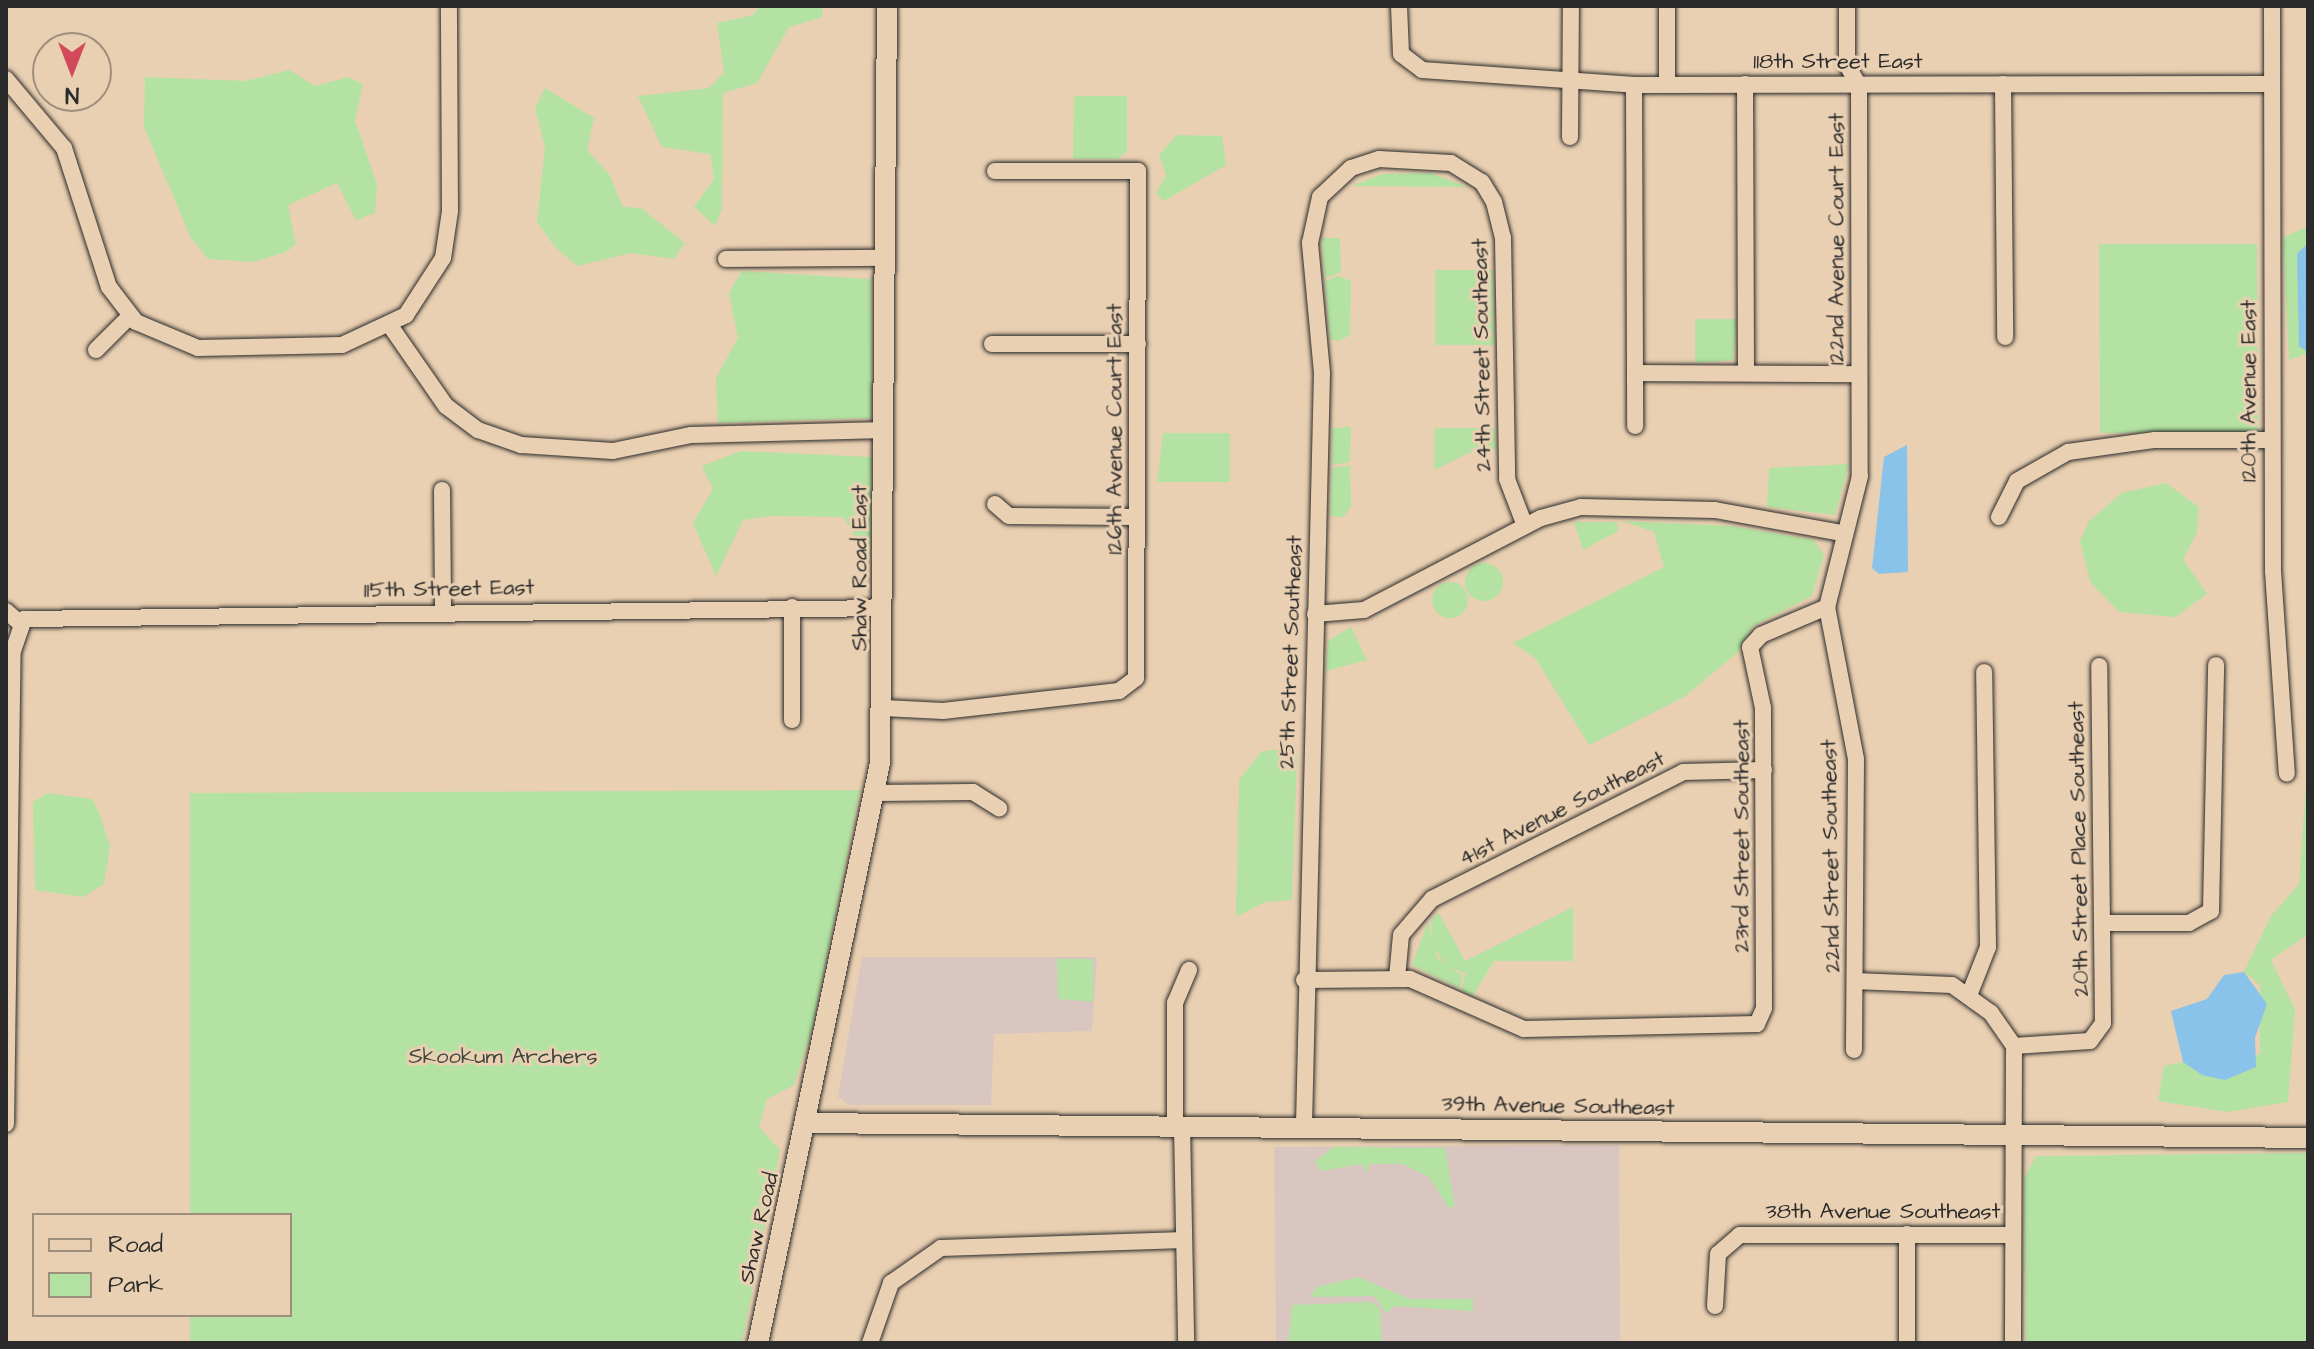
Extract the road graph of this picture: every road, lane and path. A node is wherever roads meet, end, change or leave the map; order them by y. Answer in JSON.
{"nodes":[{"id":1,"x":449,"y":6,"type":"edge"},
{"id":2,"x":887,"y":6,"type":"edge"},
{"id":3,"x":1399,"y":6,"type":"edge"},
{"id":4,"x":1571,"y":6,"type":"edge"},
{"id":5,"x":1667,"y":6,"type":"edge"},
{"id":6,"x":1847,"y":6,"type":"edge"},
{"id":7,"x":2272,"y":6,"type":"edge"},
{"id":8,"x":6,"y":80,"type":"edge"},
{"id":9,"x":1571,"y":82,"type":"junction"},
{"id":10,"x":1667,"y":84,"type":"junction"},
{"id":11,"x":1745,"y":84,"type":"junction"},
{"id":12,"x":2003,"y":84,"type":"junction"},
{"id":13,"x":2270,"y":84,"type":"junction"},
{"id":14,"x":1634,"y":85,"type":"junction"},
{"id":15,"x":1859,"y":86,"type":"junction"},
{"id":16,"x":1570,"y":137,"type":"dead end"},
{"id":17,"x":995,"y":171,"type":"dead end"},
{"id":18,"x":1328,"y":184,"type":"joint"},
{"id":19,"x":884,"y":258,"type":"junction"},
{"id":20,"x":726,"y":259,"type":"dead end"},
{"id":21,"x":130,"y":316,"type":"junction"},
{"id":22,"x":391,"y":327,"type":"junction"},
{"id":23,"x":2005,"y":337,"type":"dead end"},
{"id":24,"x":992,"y":344,"type":"dead end"},
{"id":25,"x":1138,"y":344,"type":"junction"},
{"id":26,"x":96,"y":350,"type":"dead end"},
{"id":27,"x":1635,"y":373,"type":"junction"},
{"id":28,"x":1746,"y":373,"type":"junction"},
{"id":29,"x":1858,"y":374,"type":"junction"},
{"id":30,"x":1635,"y":426,"type":"dead end"},
{"id":31,"x":1859,"y":428,"type":"joint"},
{"id":32,"x":885,"y":430,"type":"junction"},
{"id":33,"x":2271,"y":440,"type":"junction"},
{"id":34,"x":442,"y":490,"type":"dead end"},
{"id":35,"x":995,"y":504,"type":"dead end"},
{"id":36,"x":1137,"y":517,"type":"junction"},
{"id":37,"x":1999,"y":517,"type":"dead end"},
{"id":38,"x":1525,"y":526,"type":"junction"},
{"id":39,"x":1841,"y":533,"type":"junction"},
{"id":40,"x":792,"y":607,"type":"junction"},
{"id":41,"x":1827,"y":607,"type":"junction"},
{"id":42,"x":882,"y":608,"type":"junction"},
{"id":43,"x":6,"y":611,"type":"edge"},
{"id":44,"x":443,"y":612,"type":"junction"},
{"id":45,"x":1315,"y":614,"type":"junction"},
{"id":46,"x":20,"y":623,"type":"junction"},
{"id":47,"x":2216,"y":665,"type":"dead end"},
{"id":48,"x":2099,"y":666,"type":"dead end"},
{"id":49,"x":1984,"y":672,"type":"dead end"},
{"id":50,"x":884,"y":708,"type":"junction"},
{"id":51,"x":792,"y":720,"type":"dead end"},
{"id":52,"x":1764,"y":770,"type":"junction"},
{"id":53,"x":2287,"y":774,"type":"dead end"},
{"id":54,"x":876,"y":793,"type":"junction"},
{"id":55,"x":999,"y":808,"type":"dead end"},
{"id":56,"x":2103,"y":923,"type":"junction"},
{"id":57,"x":8,"y":954,"type":"edge"},
{"id":58,"x":1189,"y":970,"type":"dead end"},
{"id":59,"x":1397,"y":978,"type":"junction"},
{"id":60,"x":1304,"y":980,"type":"junction"},
{"id":61,"x":1855,"y":981,"type":"junction"},
{"id":62,"x":1970,"y":993,"type":"junction"},
{"id":63,"x":8,"y":1043,"type":"edge"},
{"id":64,"x":2014,"y":1046,"type":"junction"},
{"id":65,"x":1854,"y":1050,"type":"dead end"},
{"id":66,"x":807,"y":1123,"type":"junction"},
{"id":67,"x":6,"y":1124,"type":"edge"},
{"id":68,"x":1178,"y":1125,"type":"junction"},
{"id":69,"x":1304,"y":1125,"type":"junction"},
{"id":70,"x":2012,"y":1138,"type":"junction"},
{"id":71,"x":2308,"y":1138,"type":"edge"},
{"id":72,"x":1907,"y":1234,"type":"junction"},
{"id":73,"x":2011,"y":1235,"type":"junction"},
{"id":74,"x":1184,"y":1240,"type":"junction"},
{"id":75,"x":1715,"y":1306,"type":"dead end"},
{"id":76,"x":758,"y":1343,"type":"edge"},
{"id":77,"x":870,"y":1343,"type":"edge"},
{"id":78,"x":1186,"y":1343,"type":"edge"},
{"id":79,"x":1907,"y":1343,"type":"edge"},
{"id":80,"x":2013,"y":1343,"type":"edge"}],
"edges":[{"from":1,"to":22,"type":"street"},
{"from":2,"to":19,"type":"main road","name":"Shaw Road East"},
{"from":3,"to":9,"type":"street","name":"118th Street East"},
{"from":4,"to":9,"type":"street"},
{"from":5,"to":10,"type":"street"},
{"from":6,"to":15,"type":"street","name":"122nd Avenue Court East"},
{"from":7,"to":13,"type":"street","name":"120th Avenue East"},
{"from":8,"to":21,"type":"street"},
{"from":9,"to":14,"type":"street","name":"118th Street East"},
{"from":9,"to":16,"type":"street"},
{"from":10,"to":11,"type":"street","name":"118th Street East"},
{"from":10,"to":14,"type":"street","name":"118th Street East"},
{"from":11,"to":15,"type":"street","name":"118th Street East"},
{"from":11,"to":28,"type":"street"},
{"from":12,"to":13,"type":"street","name":"118th Street East"},
{"from":12,"to":15,"type":"street","name":"118th Street East"},
{"from":12,"to":23,"type":"street"},
{"from":13,"to":33,"type":"street","name":"120th Avenue East"},
{"from":14,"to":27,"type":"street"},
{"from":15,"to":29,"type":"street","name":"122nd Avenue Court East"},
{"from":17,"to":25,"type":"street","name":"126th Avenue Court East"},
{"from":18,"to":38,"type":"street","name":"24th Street Southeast"},
{"from":18,"to":45,"type":"street","name":"25th Street Southeast"},
{"from":19,"to":20,"type":"street"},
{"from":19,"to":32,"type":"main road","name":"Shaw Road East"},
{"from":21,"to":22,"type":"street"},
{"from":21,"to":26,"type":"street"},
{"from":22,"to":32,"type":"street"},
{"from":24,"to":25,"type":"street"},
{"from":25,"to":36,"type":"street","name":"126th Avenue Court East"},
{"from":27,"to":28,"type":"street"},
{"from":27,"to":30,"type":"street"},
{"from":28,"to":29,"type":"street"},
{"from":29,"to":31,"type":"street","name":"122nd Avenue Court East"},
{"from":31,"to":39,"type":"street","name":"22nd Street Southeast"},
{"from":32,"to":42,"type":"main road","name":"Shaw Road East"},
{"from":33,"to":37,"type":"street"},
{"from":33,"to":53,"type":"street","name":"120th Avenue East"},
{"from":34,"to":44,"type":"street"},
{"from":35,"to":36,"type":"street"},
{"from":36,"to":50,"type":"street","name":"126th Avenue Court East"},
{"from":38,"to":39,"type":"street"},
{"from":38,"to":45,"type":"street"},
{"from":39,"to":41,"type":"street","name":"22nd Street Southeast"},
{"from":40,"to":42,"type":"street","name":"115th Street East"},
{"from":40,"to":44,"type":"street","name":"115th Street East"},
{"from":40,"to":51,"type":"street"},
{"from":41,"to":52,"type":"street","name":"23rd Street Southeast"},
{"from":41,"to":61,"type":"street","name":"22nd Street Southeast"},
{"from":42,"to":50,"type":"main road","name":"Shaw Road East"},
{"from":43,"to":46,"type":"street"},
{"from":44,"to":46,"type":"street","name":"115th Street East"},
{"from":45,"to":60,"type":"street","name":"25th Street Southeast"},
{"from":46,"to":57,"type":"street"},
{"from":47,"to":56,"type":"street"},
{"from":48,"to":56,"type":"street","name":"20th Street Place Southeast"},
{"from":49,"to":62,"type":"street"},
{"from":50,"to":54,"type":"main road","name":"Shaw Road East"},
{"from":52,"to":59,"type":"street","name":"41st Avenue Southeast"},
{"from":52,"to":59,"type":"street","name":"23rd Street Southeast"},
{"from":54,"to":55,"type":"street"},
{"from":54,"to":66,"type":"main road","name":"Shaw Road East"},
{"from":56,"to":64,"type":"street","name":"20th Street Place Southeast"},
{"from":57,"to":63,"type":"street"},
{"from":58,"to":68,"type":"street"},
{"from":59,"to":60,"type":"street"},
{"from":60,"to":69,"type":"street","name":"25th Street Southeast"},
{"from":61,"to":62,"type":"street"},
{"from":61,"to":65,"type":"street","name":"22nd Street Southeast"},
{"from":62,"to":64,"type":"street"},
{"from":63,"to":67,"type":"street"},
{"from":64,"to":70,"type":"street"},
{"from":66,"to":68,"type":"main road","name":"39th Avenue Southeast"},
{"from":66,"to":76,"type":"main road","name":"Shaw Road"},
{"from":68,"to":69,"type":"main road","name":"39th Avenue Southeast"},
{"from":68,"to":74,"type":"street"},
{"from":69,"to":70,"type":"main road","name":"39th Avenue Southeast"},
{"from":70,"to":71,"type":"main road","name":"39th Avenue Southeast"},
{"from":70,"to":73,"type":"street"},
{"from":72,"to":73,"type":"street","name":"38th Avenue Southeast"},
{"from":72,"to":75,"type":"street","name":"38th Avenue Southeast"},
{"from":72,"to":79,"type":"street"},
{"from":73,"to":80,"type":"street"},
{"from":74,"to":77,"type":"street"},
{"from":74,"to":78,"type":"street"}]}
